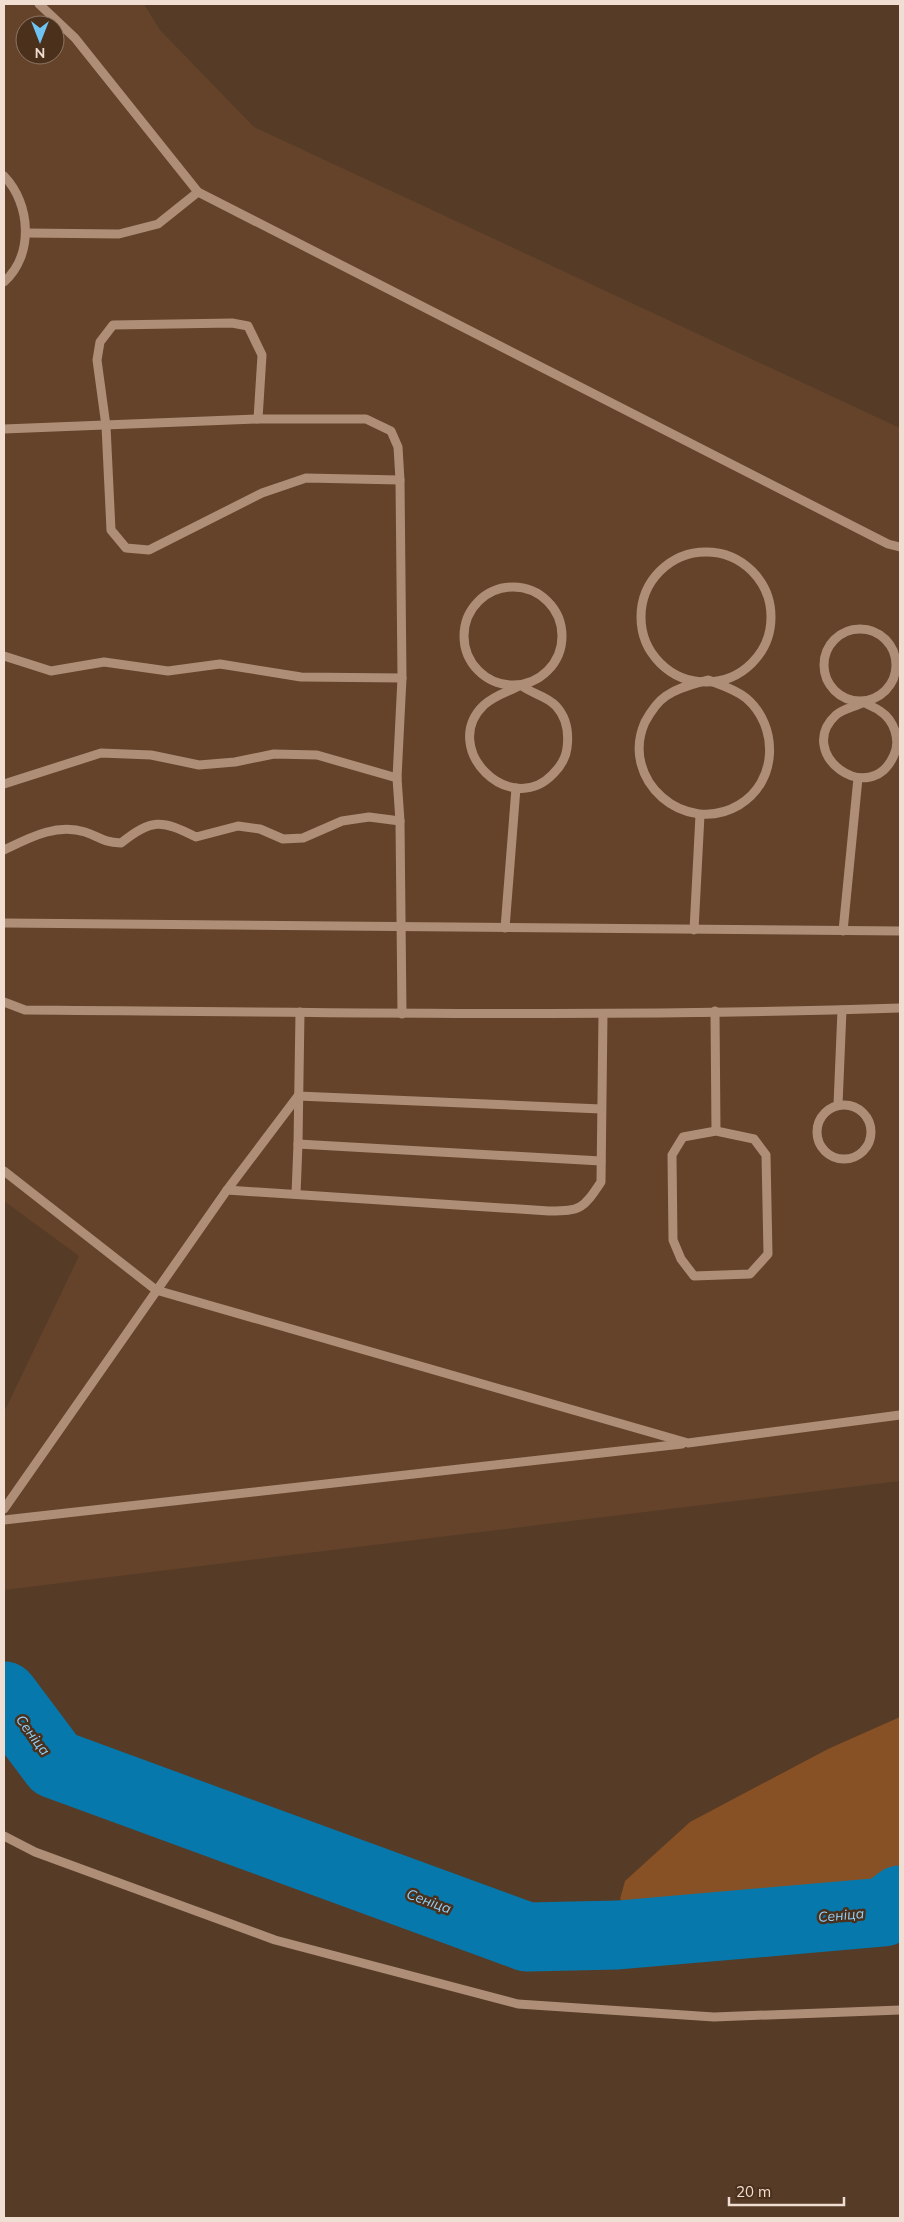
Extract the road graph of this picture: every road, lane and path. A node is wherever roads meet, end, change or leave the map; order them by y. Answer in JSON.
{"nodes":[{"id":1,"x":39,"y":4,"type":"edge"},
{"id":2,"x":4,"y":176,"type":"edge"},
{"id":3,"x":198,"y":192,"type":"junction"},
{"id":4,"x":26,"y":233,"type":"junction"},
{"id":5,"x":4,"y":282,"type":"edge"},
{"id":6,"x":258,"y":419,"type":"junction"},
{"id":7,"x":106,"y":426,"type":"junction"},
{"id":8,"x":4,"y":429,"type":"edge"},
{"id":9,"x":400,"y":480,"type":"junction"},
{"id":10,"x":900,"y":547,"type":"edge"},
{"id":11,"x":4,"y":656,"type":"edge"},
{"id":12,"x":402,"y":678,"type":"junction"},
{"id":13,"x":708,"y":680,"type":"junction"},
{"id":14,"x":521,"y":685,"type":"junction"},
{"id":15,"x":864,"y":702,"type":"junction"},
{"id":16,"x":397,"y":778,"type":"junction"},
{"id":17,"x":858,"y":778,"type":"junction"},
{"id":18,"x":4,"y":784,"type":"edge"},
{"id":19,"x":516,"y":788,"type":"junction"},
{"id":20,"x":700,"y":815,"type":"junction"},
{"id":21,"x":400,"y":821,"type":"junction"},
{"id":22,"x":4,"y":850,"type":"edge"},
{"id":23,"x":4,"y":923,"type":"edge"},
{"id":24,"x":401,"y":926,"type":"junction"},
{"id":25,"x":505,"y":928,"type":"junction"},
{"id":26,"x":694,"y":930,"type":"junction"},
{"id":27,"x":843,"y":931,"type":"junction"},
{"id":28,"x":900,"y":931,"type":"edge"},
{"id":29,"x":4,"y":1002,"type":"edge"},
{"id":30,"x":900,"y":1008,"type":"edge"},
{"id":31,"x":842,"y":1010,"type":"junction"},
{"id":32,"x":715,"y":1011,"type":"junction"},
{"id":33,"x":300,"y":1012,"type":"junction"},
{"id":34,"x":402,"y":1014,"type":"junction"},
{"id":35,"x":603,"y":1014,"type":"junction"},
{"id":36,"x":298,"y":1096,"type":"junction"},
{"id":37,"x":838,"y":1105,"type":"junction"},
{"id":38,"x":601,"y":1109,"type":"junction"},
{"id":39,"x":716,"y":1131,"type":"junction"},
{"id":40,"x":298,"y":1144,"type":"junction"},
{"id":41,"x":601,"y":1161,"type":"junction"},
{"id":42,"x":4,"y":1171,"type":"edge"},
{"id":43,"x":227,"y":1190,"type":"junction"},
{"id":44,"x":296,"y":1194,"type":"junction"},
{"id":45,"x":156,"y":1290,"type":"junction"},
{"id":46,"x":900,"y":1415,"type":"edge"},
{"id":47,"x":688,"y":1443,"type":"junction"},
{"id":48,"x":4,"y":1509,"type":"edge"},
{"id":49,"x":4,"y":1520,"type":"edge"},
{"id":50,"x":4,"y":1836,"type":"edge"},
{"id":51,"x":900,"y":2010,"type":"edge"}],
"edges":[{"from":1,"to":3,"type":"lane"},
{"from":2,"to":4,"type":"lane"},
{"from":3,"to":4,"type":"lane"},
{"from":3,"to":10,"type":"lane"},
{"from":4,"to":5,"type":"lane"},
{"from":6,"to":7,"type":"lane"},
{"from":6,"to":7,"type":"lane"},
{"from":6,"to":9,"type":"lane"},
{"from":7,"to":8,"type":"lane"},
{"from":7,"to":9,"type":"lane"},
{"from":9,"to":12,"type":"lane"},
{"from":11,"to":12,"type":"lane"},
{"from":12,"to":16,"type":"lane"},
{"from":13,"to":13,"type":"lane"},
{"from":13,"to":20,"type":"lane"},
{"from":13,"to":20,"type":"lane"},
{"from":14,"to":14,"type":"lane"},
{"from":14,"to":19,"type":"lane"},
{"from":14,"to":19,"type":"lane"},
{"from":15,"to":15,"type":"lane"},
{"from":15,"to":17,"type":"lane"},
{"from":15,"to":17,"type":"lane"},
{"from":16,"to":18,"type":"lane"},
{"from":16,"to":21,"type":"lane"},
{"from":17,"to":27,"type":"lane"},
{"from":19,"to":25,"type":"lane"},
{"from":20,"to":26,"type":"lane"},
{"from":21,"to":22,"type":"lane"},
{"from":21,"to":24,"type":"lane"},
{"from":23,"to":24,"type":"lane"},
{"from":24,"to":25,"type":"lane"},
{"from":24,"to":34,"type":"lane"},
{"from":25,"to":26,"type":"lane"},
{"from":26,"to":27,"type":"lane"},
{"from":27,"to":28,"type":"lane"},
{"from":29,"to":33,"type":"lane"},
{"from":30,"to":31,"type":"lane"},
{"from":31,"to":32,"type":"lane"},
{"from":31,"to":37,"type":"lane"},
{"from":32,"to":35,"type":"lane"},
{"from":32,"to":39,"type":"lane"},
{"from":33,"to":34,"type":"lane"},
{"from":33,"to":36,"type":"lane"},
{"from":34,"to":35,"type":"lane"},
{"from":35,"to":38,"type":"lane"},
{"from":36,"to":38,"type":"lane"},
{"from":36,"to":40,"type":"lane"},
{"from":36,"to":43,"type":"lane"},
{"from":37,"to":37,"type":"lane"},
{"from":38,"to":41,"type":"lane"},
{"from":39,"to":39,"type":"lane"},
{"from":40,"to":41,"type":"lane"},
{"from":40,"to":44,"type":"lane"},
{"from":41,"to":44,"type":"lane"},
{"from":42,"to":45,"type":"lane"},
{"from":43,"to":44,"type":"lane"},
{"from":43,"to":45,"type":"lane"},
{"from":45,"to":47,"type":"lane"},
{"from":45,"to":48,"type":"lane"},
{"from":46,"to":47,"type":"lane"},
{"from":47,"to":49,"type":"lane"},
{"from":50,"to":51,"type":"lane"}]}
